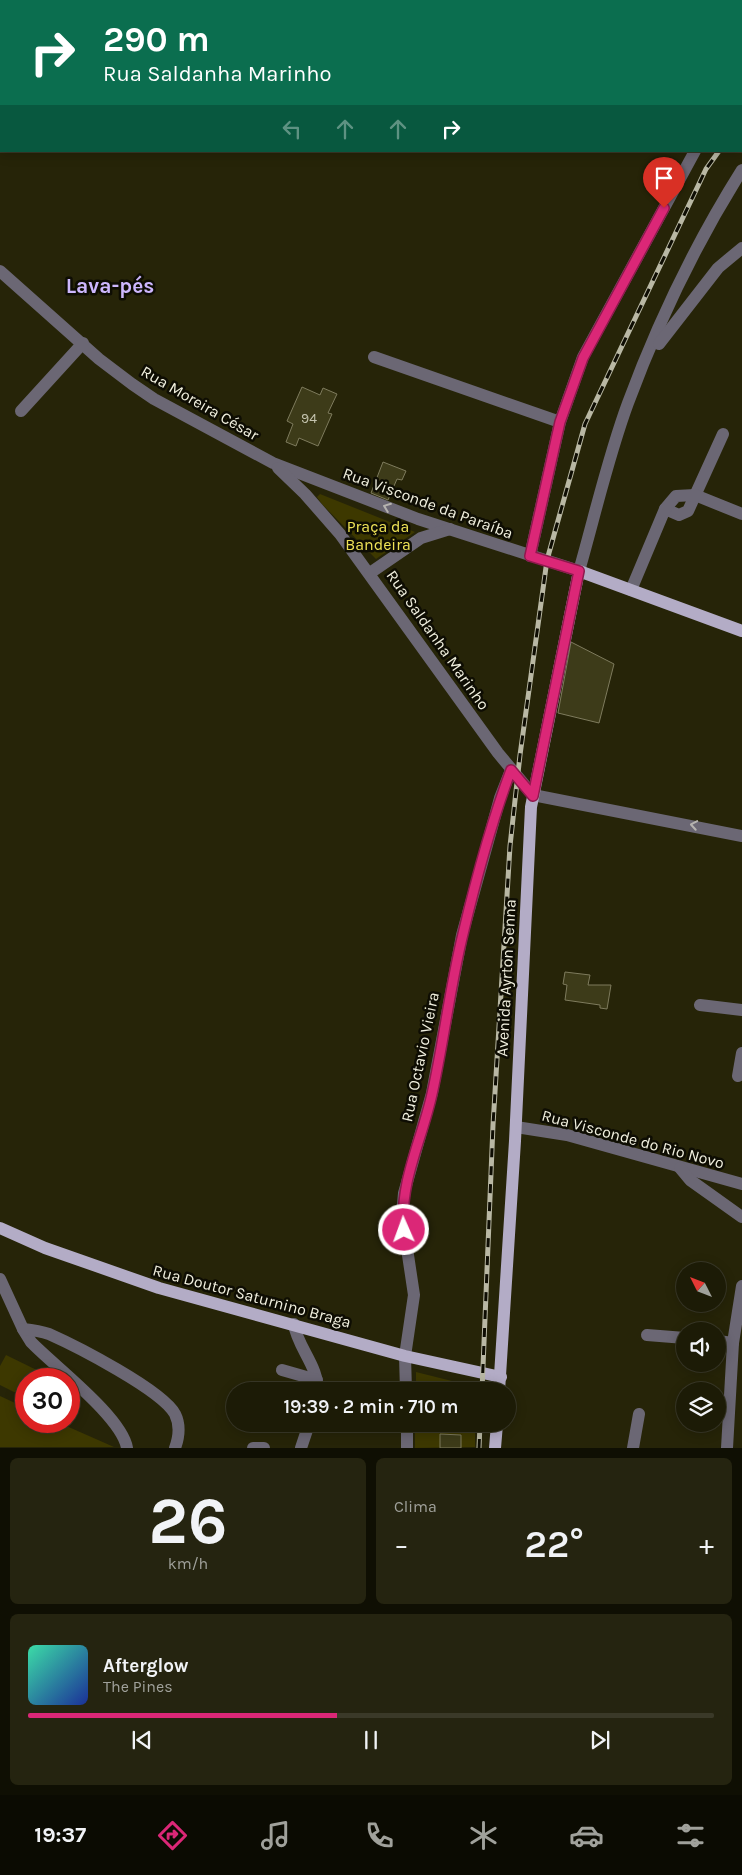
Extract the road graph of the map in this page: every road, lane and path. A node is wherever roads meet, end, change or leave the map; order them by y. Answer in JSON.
{"nodes":[{"id":1,"x":695,"y":152,"type":"edge"},
{"id":2,"x":742,"y":170,"type":"edge"},
{"id":3,"x":742,"y":248,"type":"edge"},
{"id":4,"x":0,"y":271,"type":"edge"},
{"id":5,"x":83,"y":344,"type":"junction"},
{"id":6,"x":374,"y":357,"type":"dead end"},
{"id":7,"x":646,"y":361,"type":"junction"},
{"id":8,"x":21,"y":411,"type":"dead end"},
{"id":9,"x":560,"y":422,"type":"junction"},
{"id":10,"x":723,"y":434,"type":"dead end"},
{"id":11,"x":273,"y":463,"type":"junction"},
{"id":12,"x":695,"y":495,"type":"junction"},
{"id":13,"x":665,"y":509,"type":"junction"},
{"id":14,"x":742,"y":514,"type":"edge"},
{"id":15,"x":418,"y":519,"type":"junction"},
{"id":16,"x":450,"y":529,"type":"junction"},
{"id":17,"x":421,"y":538,"type":"junction"},
{"id":18,"x":530,"y":556,"type":"junction"},
{"id":19,"x":579,"y":571,"type":"junction"},
{"id":20,"x":370,"y":573,"type":"junction"},
{"id":21,"x":630,"y":590,"type":"junction"},
{"id":22,"x":742,"y":631,"type":"edge"},
{"id":23,"x":511,"y":770,"type":"junction"},
{"id":24,"x":533,"y":796,"type":"junction"},
{"id":25,"x":742,"y":836,"type":"edge"},
{"id":26,"x":700,"y":1005,"type":"dead end"},
{"id":27,"x":742,"y":1010,"type":"edge"},
{"id":28,"x":742,"y":1053,"type":"edge"},
{"id":29,"x":738,"y":1076,"type":"dead end"},
{"id":30,"x":516,"y":1127,"type":"junction"},
{"id":31,"x":680,"y":1168,"type":"junction"},
{"id":32,"x":742,"y":1184,"type":"edge"},
{"id":33,"x":742,"y":1217,"type":"edge"},
{"id":34,"x":0,"y":1228,"type":"edge"},
{"id":35,"x":0,"y":1280,"type":"edge"},
{"id":36,"x":742,"y":1286,"type":"edge"},
{"id":37,"x":294,"y":1324,"type":"junction"},
{"id":38,"x":23,"y":1329,"type":"junction"},
{"id":39,"x":648,"y":1335,"type":"dead end"},
{"id":40,"x":676,"y":1337,"type":"edge"},
{"id":41,"x":726,"y":1342,"type":"edge"},
{"id":42,"x":733,"y":1343,"type":"junction"},
{"id":43,"x":405,"y":1356,"type":"junction"},
{"id":44,"x":282,"y":1370,"type":"dead end"},
{"id":45,"x":501,"y":1377,"type":"junction"},
{"id":46,"x":310,"y":1382,"type":"edge"},
{"id":47,"x":316,"y":1382,"type":"edge"},
{"id":48,"x":406,"y":1382,"type":"edge"},
{"id":49,"x":500,"y":1382,"type":"edge"},
{"id":50,"x":639,"y":1414,"type":"dead end"},
{"id":51,"x":306,"y":1432,"type":"edge"},
{"id":52,"x":407,"y":1432,"type":"edge"},
{"id":53,"x":496,"y":1432,"type":"edge"},
{"id":54,"x":127,"y":1448,"type":"edge"},
{"id":55,"x":175,"y":1448,"type":"edge"},
{"id":56,"x":253,"y":1448,"type":"edge"},
{"id":57,"x":264,"y":1448,"type":"edge"},
{"id":58,"x":301,"y":1448,"type":"edge"},
{"id":59,"x":407,"y":1448,"type":"edge"},
{"id":60,"x":495,"y":1448,"type":"edge"},
{"id":61,"x":633,"y":1448,"type":"edge"},
{"id":62,"x":727,"y":1448,"type":"edge"}],
"edges":[{"from":1,"to":9,"type":"street"},
{"from":2,"to":7,"type":"street"},
{"from":3,"to":7,"type":"street"},
{"from":4,"to":5,"type":"street","name":"Rua Moreira César"},
{"from":5,"to":8,"type":"street"},
{"from":5,"to":11,"type":"street","name":"Rua Moreira César"},
{"from":6,"to":9,"type":"street"},
{"from":7,"to":19,"type":"street"},
{"from":9,"to":18,"type":"street"},
{"from":10,"to":12,"type":"street"},
{"from":15,"to":11,"type":"street","name":"Rua Visconde da Paraíba","one_way":true},
{"from":11,"to":20,"type":"street","name":"Rua Saldanha Marinho"},
{"from":12,"to":13,"type":"street"},
{"from":12,"to":13,"type":"street"},
{"from":12,"to":14,"type":"street"},
{"from":13,"to":21,"type":"street"},
{"from":15,"to":16,"type":"street","name":"Rua Visconde da Paraíba"},
{"from":15,"to":17,"type":"street"},
{"from":16,"to":17,"type":"street"},
{"from":16,"to":18,"type":"street","name":"Rua Visconde da Paraíba"},
{"from":17,"to":20,"type":"street"},
{"from":18,"to":19,"type":"street","name":"Rua Visconde da Paraíba"},
{"from":19,"to":21,"type":"main road","name":"Rua Visconde da Paraíba"},
{"from":19,"to":24,"type":"main road","name":"Avenida Ayrton Senna"},
{"from":20,"to":23,"type":"street","name":"Rua Saldanha Marinho"},
{"from":21,"to":22,"type":"main road","name":"Rua Visconde da Paraíba"},
{"from":23,"to":24,"type":"street","name":"Rua Saldanha Marinho"},
{"from":23,"to":43,"type":"street","name":"Rua Octavio Vieira"},
{"from":25,"to":24,"type":"street","one_way":true},
{"from":24,"to":30,"type":"main road","name":"Avenida Ayrton Senna"},
{"from":26,"to":27,"type":"street"},
{"from":28,"to":29,"type":"street"},
{"from":30,"to":31,"type":"street","name":"Rua Visconde do Rio Novo"},
{"from":30,"to":45,"type":"main road","name":"Avenida Ayrton Senna"},
{"from":31,"to":32,"type":"street","name":"Rua Visconde do Rio Novo"},
{"from":31,"to":33,"type":"street"},
{"from":34,"to":37,"type":"main road","name":"Rua Doutor Saturnino Braga"},
{"from":35,"to":38,"type":"street"},
{"from":36,"to":42,"type":"street"},
{"from":37,"to":43,"type":"main road","name":"Rua Doutor Saturnino Braga"},
{"from":37,"to":47,"type":"street"},
{"from":38,"to":54,"type":"street"},
{"from":38,"to":55,"type":"street"},
{"from":39,"to":40,"type":"street"},
{"from":41,"to":42,"type":"street"},
{"from":42,"to":62,"type":"street"},
{"from":43,"to":45,"type":"main road","name":"Rua Doutor Saturnino Braga"},
{"from":43,"to":48,"type":"street","name":"Rua Octavio Vieira"},
{"from":44,"to":46,"type":"street"},
{"from":45,"to":49,"type":"main road","name":"Avenida Ayrton Senna"},
{"from":50,"to":61,"type":"street"},
{"from":51,"to":58,"type":"street"},
{"from":52,"to":59,"type":"street"},
{"from":53,"to":60,"type":"main road"},
{"from":56,"to":57,"type":"street"}]}
